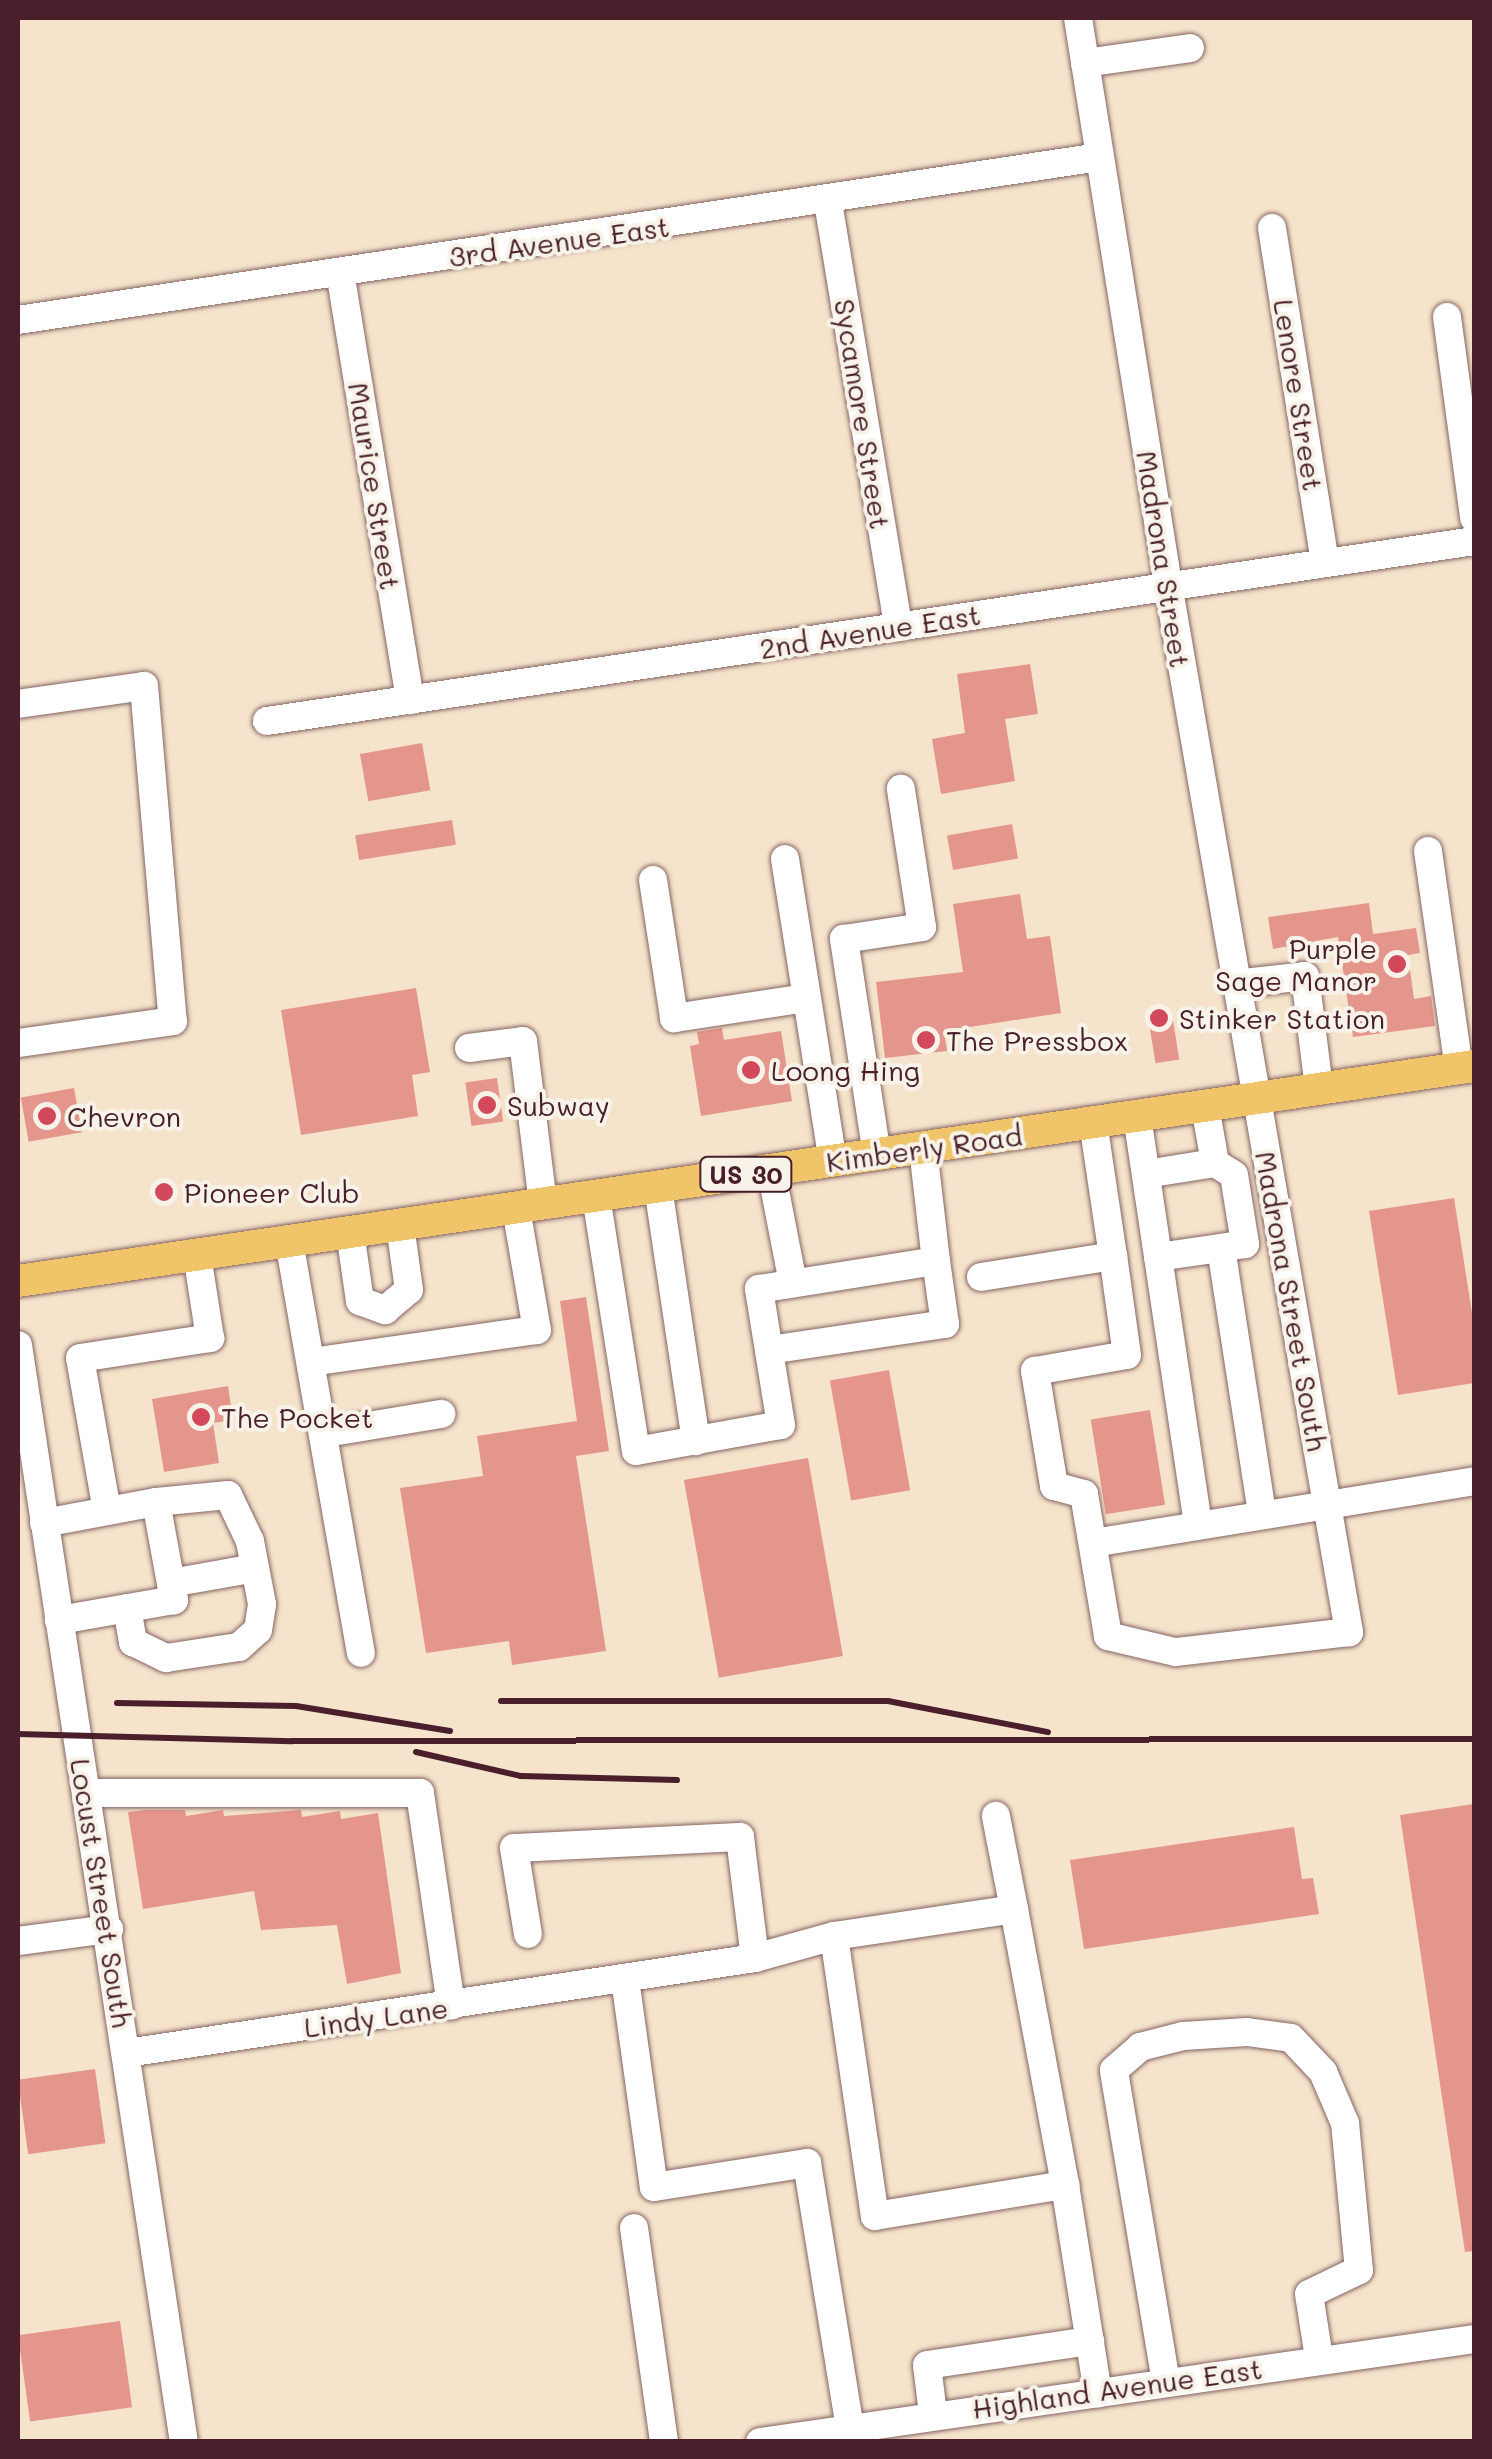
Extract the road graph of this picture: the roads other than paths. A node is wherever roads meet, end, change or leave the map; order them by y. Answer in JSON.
{"nodes":[{"id":1,"x":1078,"y":18,"type":"edge"},
{"id":2,"x":1190,"y":48,"type":"dead end"},
{"id":3,"x":1085,"y":63,"type":"junction"},
{"id":4,"x":1099,"y":157,"type":"junction"},
{"id":5,"x":828,"y":202,"type":"junction"},
{"id":6,"x":1272,"y":228,"type":"dead end"},
{"id":7,"x":340,"y":272,"type":"junction"},
{"id":8,"x":1447,"y":317,"type":"dead end"},
{"id":9,"x":18,"y":320,"type":"edge"},
{"id":10,"x":1474,"y":518,"type":"edge"},
{"id":11,"x":1474,"y":541,"type":"edge"},
{"id":12,"x":1326,"y":562,"type":"junction"},
{"id":13,"x":1168,"y":584,"type":"junction"},
{"id":14,"x":898,"y":627,"type":"junction"},
{"id":15,"x":410,"y":700,"type":"junction"},
{"id":16,"x":18,"y":704,"type":"edge"},
{"id":17,"x":267,"y":722,"type":"dead end"},
{"id":18,"x":902,"y":789,"type":"dead end"},
{"id":19,"x":1428,"y":851,"type":"dead end"},
{"id":20,"x":785,"y":859,"type":"dead end"},
{"id":21,"x":653,"y":880,"type":"dead end"},
{"id":22,"x":1235,"y":984,"type":"junction"},
{"id":23,"x":807,"y":998,"type":"junction"},
{"id":24,"x":18,"y":1042,"type":"edge"},
{"id":25,"x":469,"y":1048,"type":"dead end"},
{"id":26,"x":1467,"y":1068,"type":"edge"},
{"id":27,"x":1319,"y":1089,"type":"junction"},
{"id":28,"x":1255,"y":1099,"type":"junction"},
{"id":29,"x":1205,"y":1106,"type":"junction"},
{"id":30,"x":1137,"y":1116,"type":"junction"},
{"id":31,"x":1093,"y":1122,"type":"junction"},
{"id":32,"x":923,"y":1148,"type":"junction"},
{"id":33,"x":877,"y":1155,"type":"junction"},
{"id":34,"x":833,"y":1161,"type":"junction"},
{"id":35,"x":1215,"y":1164,"type":"junction"},
{"id":36,"x":771,"y":1170,"type":"junction"},
{"id":37,"x":1146,"y":1174,"type":"junction"},
{"id":38,"x":658,"y":1187,"type":"junction"},
{"id":39,"x":596,"y":1196,"type":"junction"},
{"id":40,"x":529,"y":1206,"type":"junction"},
{"id":41,"x":400,"y":1225,"type":"junction"},
{"id":42,"x":350,"y":1232,"type":"junction"},
{"id":43,"x":1280,"y":1238,"type":"junction"},
{"id":44,"x":289,"y":1241,"type":"junction"},
{"id":45,"x":1233,"y":1246,"type":"junction"},
{"id":46,"x":197,"y":1255,"type":"junction"},
{"id":47,"x":1113,"y":1256,"type":"junction"},
{"id":48,"x":1158,"y":1257,"type":"junction"},
{"id":49,"x":936,"y":1260,"type":"junction"},
{"id":50,"x":981,"y":1276,"type":"dead end"},
{"id":51,"x":18,"y":1281,"type":"edge"},
{"id":52,"x":793,"y":1283,"type":"junction"},
{"id":53,"x":384,"y":1310,"type":"junction"},
{"id":54,"x":18,"y":1345,"type":"edge"},
{"id":55,"x":390,"y":1350,"type":"junction"},
{"id":56,"x":769,"y":1350,"type":"junction"},
{"id":57,"x":311,"y":1362,"type":"junction"},
{"id":58,"x":441,"y":1414,"type":"dead end"},
{"id":59,"x":326,"y":1433,"type":"junction"},
{"id":60,"x":696,"y":1441,"type":"junction"},
{"id":61,"x":1474,"y":1481,"type":"edge"},
{"id":62,"x":156,"y":1502,"type":"junction"},
{"id":63,"x":1328,"y":1502,"type":"junction"},
{"id":64,"x":106,"y":1511,"type":"junction"},
{"id":65,"x":1262,"y":1514,"type":"junction"},
{"id":66,"x":44,"y":1522,"type":"junction"},
{"id":67,"x":1198,"y":1525,"type":"junction"},
{"id":68,"x":1093,"y":1543,"type":"junction"},
{"id":69,"x":256,"y":1568,"type":"junction"},
{"id":70,"x":171,"y":1583,"type":"junction"},
{"id":71,"x":127,"y":1608,"type":"junction"},
{"id":72,"x":59,"y":1620,"type":"junction"},
{"id":73,"x":361,"y":1653,"type":"dead end"},
{"id":74,"x":87,"y":1794,"type":"junction"},
{"id":75,"x":996,"y":1816,"type":"dead end"},
{"id":76,"x":1014,"y":1909,"type":"junction"},
{"id":77,"x":109,"y":1929,"type":"junction"},
{"id":78,"x":528,"y":1934,"type":"dead end"},
{"id":79,"x":834,"y":1936,"type":"junction"},
{"id":80,"x":18,"y":1942,"type":"edge"},
{"id":81,"x":755,"y":1958,"type":"junction"},
{"id":82,"x":625,"y":1979,"type":"junction"},
{"id":83,"x":452,"y":2006,"type":"junction"},
{"id":84,"x":127,"y":2053,"type":"junction"},
{"id":85,"x":1065,"y":2186,"type":"junction"},
{"id":86,"x":634,"y":2228,"type":"dead end"},
{"id":87,"x":1474,"y":2339,"type":"edge"},
{"id":88,"x":1090,"y":2341,"type":"junction"},
{"id":89,"x":1319,"y":2358,"type":"junction"},
{"id":90,"x":1166,"y":2382,"type":"junction"},
{"id":91,"x":1098,"y":2393,"type":"junction"},
{"id":92,"x":933,"y":2414,"type":"junction"},
{"id":93,"x":850,"y":2428,"type":"junction"},
{"id":94,"x":184,"y":2442,"type":"edge"},
{"id":95,"x":664,"y":2442,"type":"edge"},
{"id":96,"x":760,"y":2442,"type":"edge"}],
"edges":[{"from":1,"to":3,"type":"street","name":"Madrona Street"},
{"from":2,"to":3,"type":"street"},
{"from":3,"to":4,"type":"street","name":"Madrona Street"},
{"from":4,"to":5,"type":"street","name":"3rd Avenue East"},
{"from":4,"to":13,"type":"street","name":"Madrona Street"},
{"from":5,"to":7,"type":"street","name":"3rd Avenue East"},
{"from":5,"to":14,"type":"street","name":"Sycamore Street"},
{"from":6,"to":12,"type":"street","name":"Lenore Street"},
{"from":7,"to":9,"type":"street","name":"3rd Avenue East"},
{"from":7,"to":15,"type":"street","name":"Maurice Street"},
{"from":8,"to":10,"type":"street"},
{"from":11,"to":12,"type":"street","name":"2nd Avenue East"},
{"from":12,"to":13,"type":"street","name":"2nd Avenue East"},
{"from":13,"to":14,"type":"street","name":"2nd Avenue East"},
{"from":13,"to":22,"type":"street","name":"Madrona Street"},
{"from":14,"to":15,"type":"street","name":"2nd Avenue East"},
{"from":15,"to":17,"type":"street","name":"2nd Avenue East"},
{"from":16,"to":24,"type":"street"},
{"from":18,"to":33,"type":"street"},
{"from":19,"to":26,"type":"street"},
{"from":20,"to":23,"type":"street"},
{"from":21,"to":23,"type":"street"},
{"from":22,"to":27,"type":"street"},
{"from":22,"to":28,"type":"street","name":"Madrona Street"},
{"from":23,"to":34,"type":"street"},
{"from":25,"to":40,"type":"street"},
{"from":26,"to":27,"type":"main road","name":"Kimberly Road","number":"US 30"},
{"from":27,"to":28,"type":"main road","name":"Kimberly Road","number":"US 30"},
{"from":28,"to":29,"type":"main road","name":"Kimberly Road","number":"US 30"},
{"from":28,"to":43,"type":"street","name":"Madrona Street South"},
{"from":29,"to":30,"type":"main road","name":"Kimberly Road","number":"US 30"},
{"from":29,"to":35,"type":"street"},
{"from":30,"to":31,"type":"main road","name":"Kimberly Road","number":"US 30"},
{"from":30,"to":37,"type":"street"},
{"from":31,"to":32,"type":"main road","name":"Kimberly Road","number":"US 30"},
{"from":31,"to":47,"type":"street"},
{"from":32,"to":33,"type":"main road","name":"Kimberly Road","number":"US 30"},
{"from":32,"to":49,"type":"street"},
{"from":33,"to":34,"type":"main road","name":"Kimberly Road","number":"US 30"},
{"from":34,"to":36,"type":"main road","name":"Kimberly Road","number":"US 30"},
{"from":35,"to":37,"type":"street"},
{"from":35,"to":45,"type":"street"},
{"from":36,"to":38,"type":"main road","name":"Kimberly Road","number":"US 30"},
{"from":36,"to":52,"type":"street"},
{"from":37,"to":48,"type":"street"},
{"from":38,"to":39,"type":"main road","name":"Kimberly Road","number":"US 30"},
{"from":38,"to":60,"type":"street"},
{"from":39,"to":40,"type":"main road","name":"Kimberly Road","number":"US 30"},
{"from":39,"to":60,"type":"street"},
{"from":40,"to":41,"type":"main road","name":"Kimberly Road","number":"US 30"},
{"from":40,"to":55,"type":"street"},
{"from":41,"to":42,"type":"main road","name":"Kimberly Road","number":"US 30"},
{"from":41,"to":53,"type":"street"},
{"from":42,"to":44,"type":"main road","name":"Kimberly Road","number":"US 30"},
{"from":42,"to":53,"type":"street"},
{"from":43,"to":45,"type":"street"},
{"from":43,"to":63,"type":"street","name":"Madrona Street South"},
{"from":44,"to":46,"type":"main road","name":"Kimberly Road","number":"US 30"},
{"from":44,"to":57,"type":"street"},
{"from":45,"to":48,"type":"street"},
{"from":45,"to":65,"type":"street"},
{"from":46,"to":51,"type":"main road","name":"Kimberly Road","number":"US 30"},
{"from":46,"to":64,"type":"street"},
{"from":47,"to":50,"type":"street"},
{"from":47,"to":68,"type":"street"},
{"from":48,"to":67,"type":"street"},
{"from":49,"to":52,"type":"street"},
{"from":49,"to":56,"type":"street"},
{"from":52,"to":56,"type":"street"},
{"from":53,"to":55,"type":"street"},
{"from":54,"to":66,"type":"street","name":"Locust Street South"},
{"from":55,"to":57,"type":"street"},
{"from":56,"to":60,"type":"street"},
{"from":57,"to":59,"type":"street"},
{"from":58,"to":59,"type":"street"},
{"from":59,"to":73,"type":"street"},
{"from":61,"to":63,"type":"street"},
{"from":62,"to":64,"type":"street"},
{"from":62,"to":69,"type":"street"},
{"from":62,"to":70,"type":"street"},
{"from":63,"to":65,"type":"street"},
{"from":63,"to":68,"type":"street","name":"Madrona Street South"},
{"from":64,"to":66,"type":"street"},
{"from":65,"to":67,"type":"street"},
{"from":66,"to":72,"type":"street","name":"Locust Street South"},
{"from":67,"to":68,"type":"street"},
{"from":69,"to":70,"type":"street"},
{"from":69,"to":71,"type":"street"},
{"from":70,"to":71,"type":"street"},
{"from":71,"to":72,"type":"street"},
{"from":72,"to":74,"type":"street","name":"Locust Street South"},
{"from":74,"to":77,"type":"street","name":"Locust Street South"},
{"from":74,"to":83,"type":"street"},
{"from":75,"to":76,"type":"street"},
{"from":76,"to":79,"type":"street","name":"Lindy Lane"},
{"from":76,"to":85,"type":"street"},
{"from":77,"to":80,"type":"street"},
{"from":77,"to":84,"type":"street","name":"Locust Street South"},
{"from":78,"to":81,"type":"street"},
{"from":79,"to":81,"type":"street","name":"Lindy Lane"},
{"from":79,"to":85,"type":"street"},
{"from":81,"to":82,"type":"street","name":"Lindy Lane"},
{"from":82,"to":83,"type":"street","name":"Lindy Lane"},
{"from":82,"to":93,"type":"street"},
{"from":83,"to":84,"type":"street","name":"Lindy Lane"},
{"from":84,"to":94,"type":"street","name":"Locust Street South"},
{"from":85,"to":88,"type":"street"},
{"from":86,"to":95,"type":"street"},
{"from":87,"to":89,"type":"street","name":"Highland Avenue East"},
{"from":88,"to":91,"type":"street"},
{"from":88,"to":92,"type":"street"},
{"from":89,"to":90,"type":"street","name":"Highland Avenue East"},
{"from":89,"to":90,"type":"street"},
{"from":90,"to":91,"type":"street","name":"Highland Avenue East"},
{"from":91,"to":92,"type":"street","name":"Highland Avenue East"},
{"from":92,"to":93,"type":"street","name":"Highland Avenue East"},
{"from":93,"to":96,"type":"street","name":"Highland Avenue East"}]}
